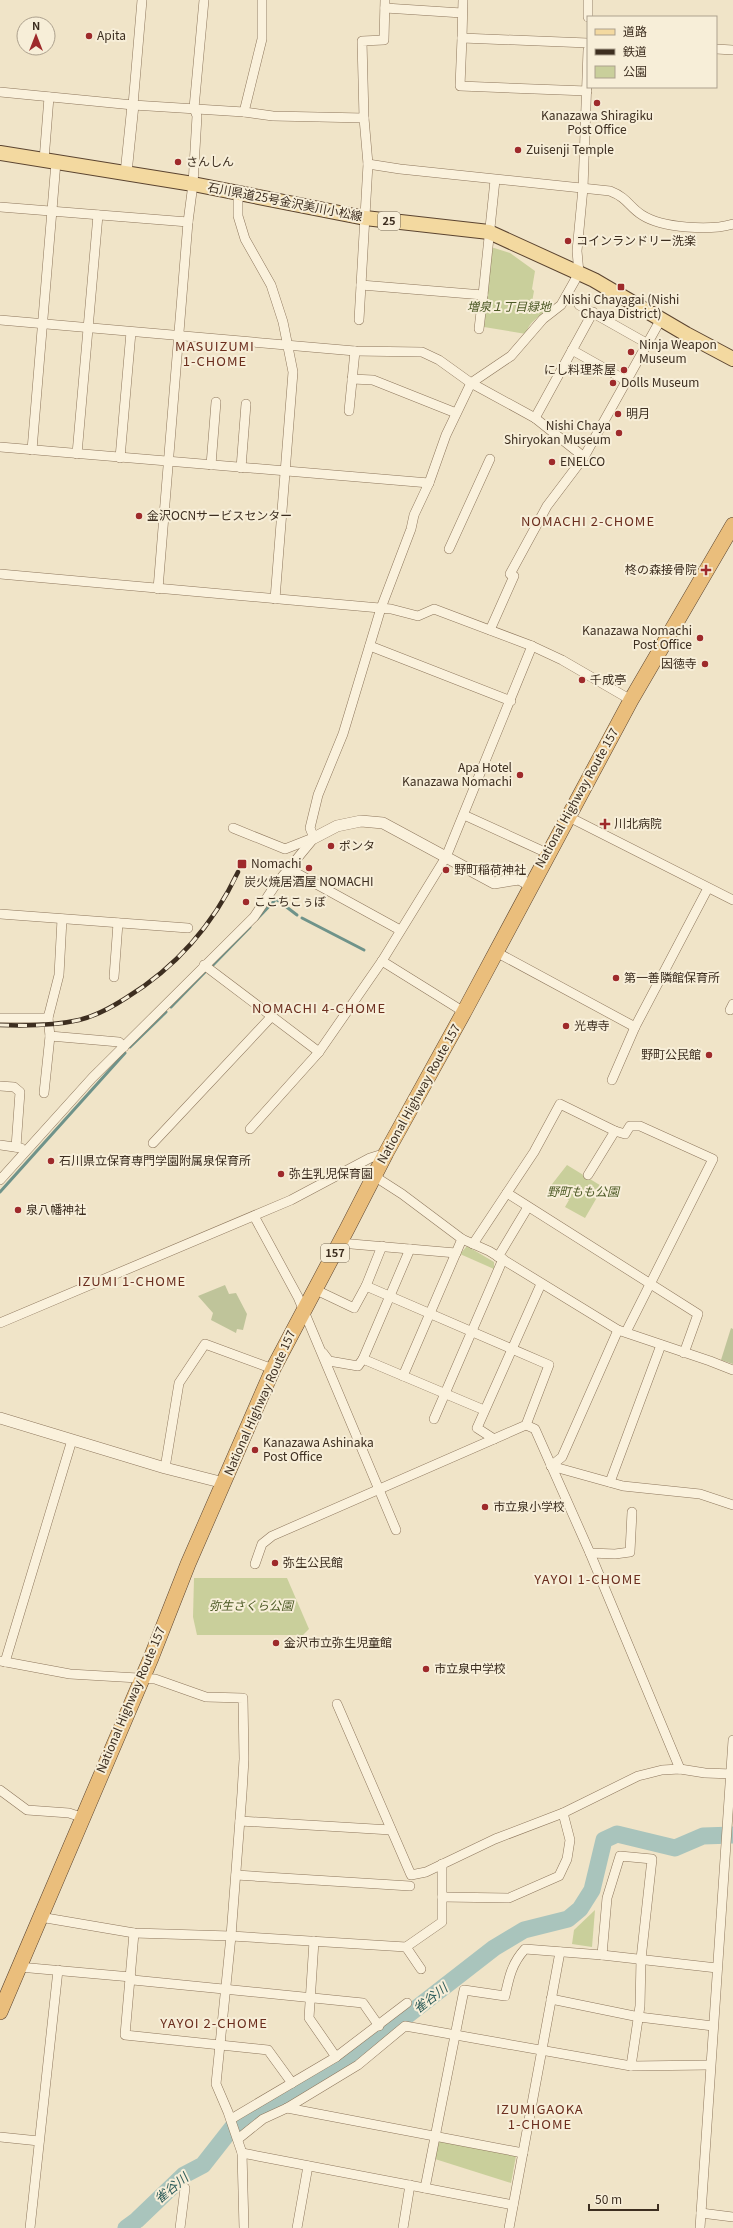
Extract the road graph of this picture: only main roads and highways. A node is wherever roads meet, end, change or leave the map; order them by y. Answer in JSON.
{"nodes":[{"id":1,"x":0,"y":153,"type":"edge"},
{"id":2,"x":733,"y":359,"type":"edge"},
{"id":3,"x":733,"y":524,"type":"edge"},
{"id":4,"x":0,"y":2012,"type":"edge"}],
"edges":[{"from":1,"to":2,"type":"main road","name":"石川県道25号金沢美川小松線","number":"25"},
{"from":3,"to":4,"type":"highway","name":"National Highway Route 157","number":"157"}]}
